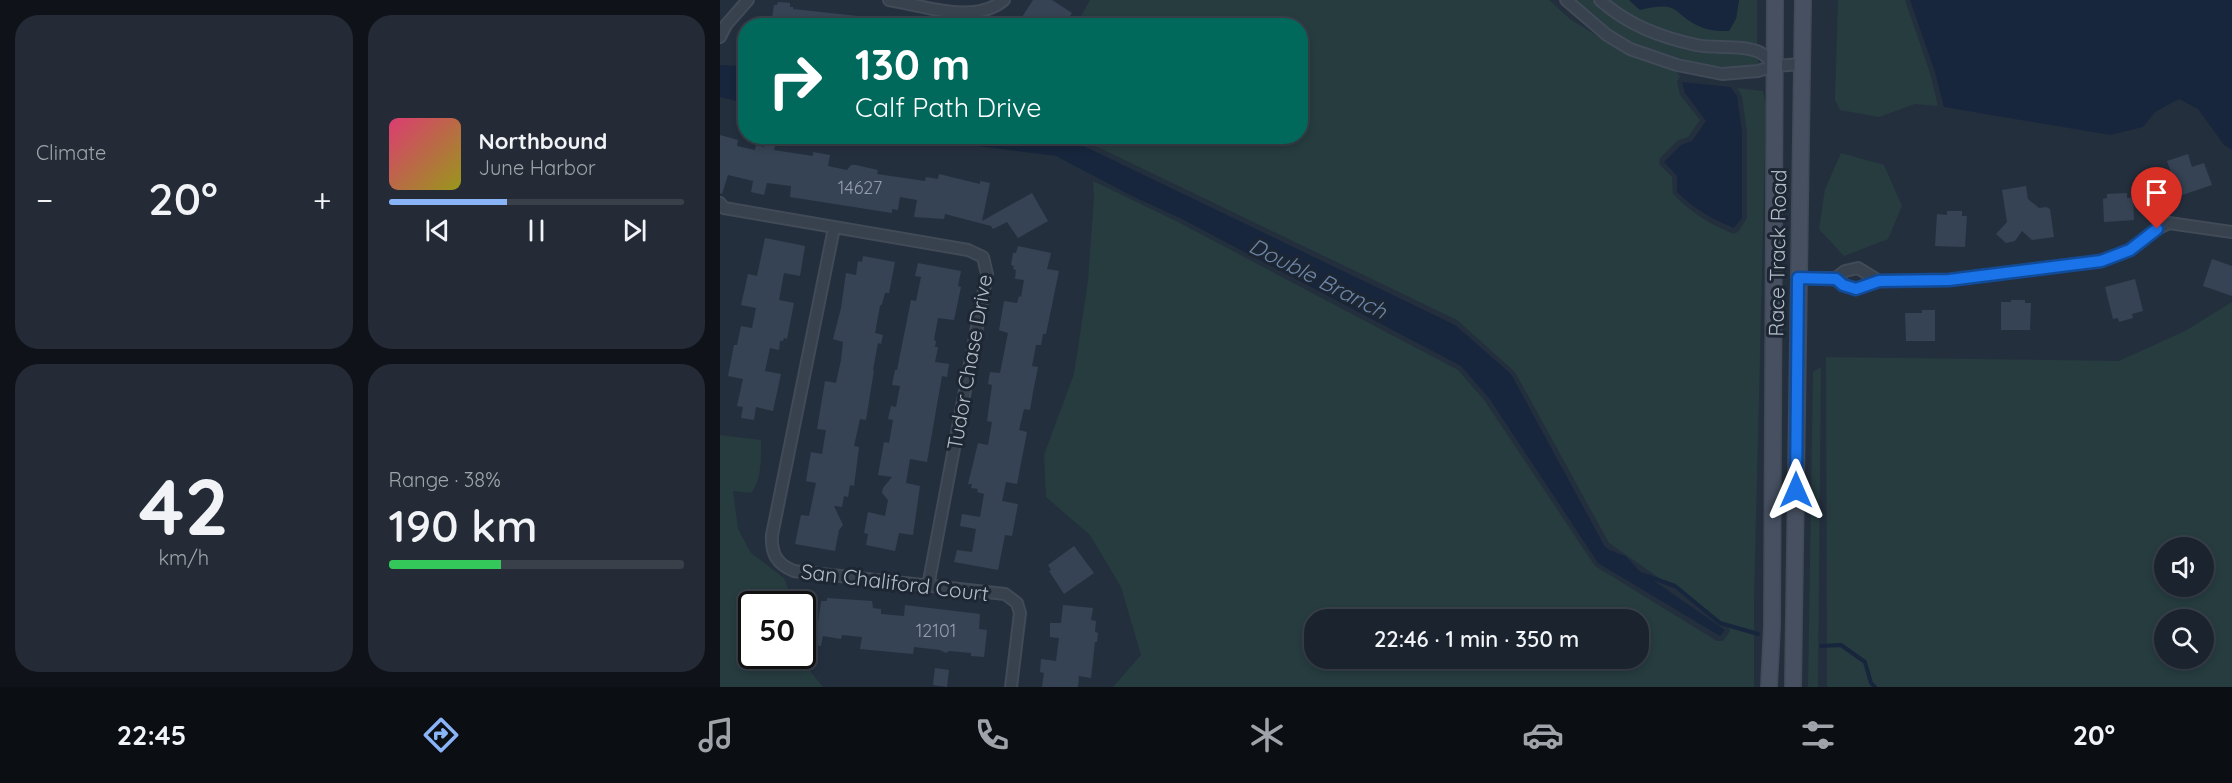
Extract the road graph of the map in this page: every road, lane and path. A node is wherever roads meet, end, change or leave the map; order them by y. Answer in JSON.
{"nodes":[{"id":1,"x":748,"y":0,"type":"edge"},
{"id":2,"x":889,"y":0,"type":"edge"},
{"id":3,"x":1004,"y":0,"type":"edge"},
{"id":4,"x":1566,"y":0,"type":"edge"},
{"id":5,"x":1600,"y":0,"type":"edge"},
{"id":6,"x":1775,"y":0,"type":"edge"},
{"id":7,"x":1803,"y":0,"type":"edge"},
{"id":8,"x":720,"y":37,"type":"edge"},
{"id":9,"x":1802,"y":64,"type":"junction"},
{"id":10,"x":1774,"y":66,"type":"junction"},
{"id":11,"x":722,"y":207,"type":"edge"},
{"id":12,"x":834,"y":228,"type":"junction"},
{"id":13,"x":2232,"y":232,"type":"edge"},
{"id":14,"x":1798,"y":278,"type":"junction"},
{"id":15,"x":1836,"y":279,"type":"junction"},
{"id":16,"x":1879,"y":281,"type":"junction"},
{"id":17,"x":1772,"y":538,"type":"junction"},
{"id":18,"x":1796,"y":538,"type":"junction"},
{"id":19,"x":928,"y":586,"type":"junction"},
{"id":20,"x":1793,"y":679,"type":"edge"},
{"id":21,"x":1011,"y":687,"type":"edge"},
{"id":22,"x":1769,"y":687,"type":"edge"}],
"edges":[{"from":1,"to":8,"type":"street"},
{"from":2,"to":3,"type":"street"},
{"from":4,"to":10,"type":"street"},
{"from":5,"to":10,"type":"street"},
{"from":6,"to":10,"type":"main road","name":"Race Track Road"},
{"from":7,"to":9,"type":"main road","name":"Race Track Road"},
{"from":9,"to":10,"type":"street"},
{"from":9,"to":14,"type":"main road","name":"Race Track Road"},
{"from":10,"to":17,"type":"main road","name":"Race Track Road"},
{"from":11,"to":12,"type":"street","name":"Tudor Chase Drive"},
{"from":12,"to":19,"type":"street","name":"Tudor Chase Drive"},
{"from":12,"to":19,"type":"street","name":"San Chaliford Court"},
{"from":13,"to":16,"type":"street"},
{"from":14,"to":15,"type":"street"},
{"from":14,"to":18,"type":"main road","name":"Race Track Road"},
{"from":15,"to":16,"type":"street"},
{"from":15,"to":16,"type":"street"},
{"from":17,"to":18,"type":"main road"},
{"from":17,"to":22,"type":"main road","name":"Race Track Road"},
{"from":18,"to":20,"type":"main road","name":"Race Track Road"},
{"from":19,"to":21,"type":"street","name":"San Chaliford Court"}]}
